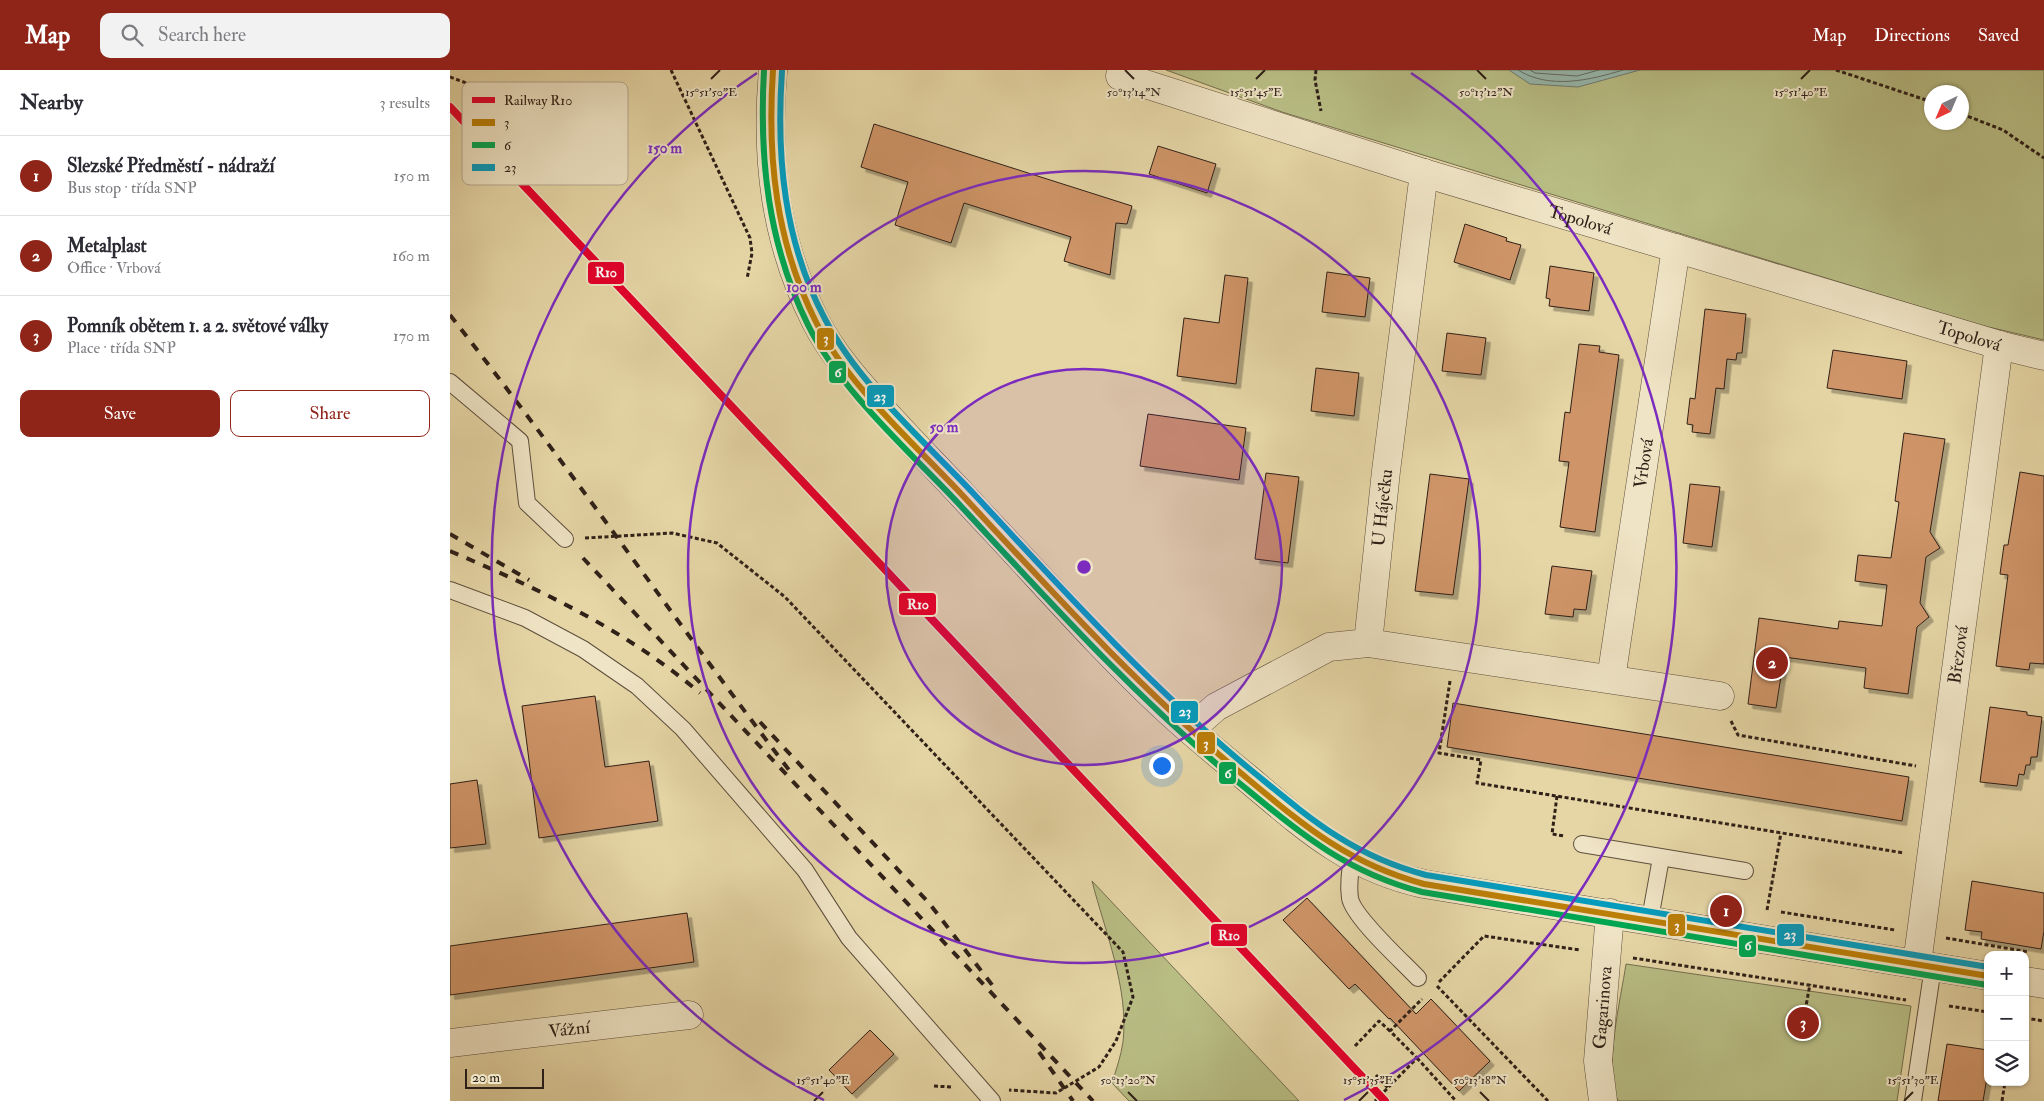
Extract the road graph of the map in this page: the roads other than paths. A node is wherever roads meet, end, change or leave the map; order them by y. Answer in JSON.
{"nodes":[{"id":1,"x":773,"y":70,"type":"edge"},
{"id":2,"x":1120,"y":76,"type":"dead end"},
{"id":3,"x":1424,"y":172,"type":"junction"},
{"id":4,"x":1676,"y":248,"type":"junction"},
{"id":5,"x":1999,"y":345,"type":"junction"},
{"id":6,"x":2044,"y":356,"type":"edge"},
{"id":7,"x":450,"y":382,"type":"edge"},
{"id":8,"x":565,"y":539,"type":"road end"},
{"id":9,"x":450,"y":590,"type":"edge"},
{"id":10,"x":1368,"y":643,"type":"junction"},
{"id":11,"x":1611,"y":678,"type":"junction"},
{"id":12,"x":1720,"y":696,"type":"road end"},
{"id":13,"x":1190,"y":730,"type":"junction"},
{"id":14,"x":1582,"y":844,"type":"dead end"},
{"id":15,"x":1661,"y":858,"type":"junction"},
{"id":16,"x":1364,"y":865,"type":"junction"},
{"id":17,"x":1745,"y":871,"type":"dead end"},
{"id":18,"x":1610,"y":913,"type":"junction"},
{"id":19,"x":1650,"y":919,"type":"junction"},
{"id":20,"x":1925,"y":966,"type":"junction"},
{"id":21,"x":1984,"y":975,"type":"edge"},
{"id":22,"x":1418,"y":978,"type":"dead end"},
{"id":23,"x":2029,"y":982,"type":"edge"},
{"id":24,"x":2044,"y":984,"type":"edge"},
{"id":25,"x":689,"y":1015,"type":"dead end"},
{"id":26,"x":450,"y":1044,"type":"edge"},
{"id":27,"x":986,"y":1095,"type":"edge"},
{"id":28,"x":1603,"y":1101,"type":"edge"},
{"id":29,"x":1913,"y":1101,"type":"edge"}],
"edges":[{"from":1,"to":13,"type":"street"},
{"from":2,"to":3,"type":"street","name":"Topolová"},
{"from":3,"to":4,"type":"street","name":"Topolová"},
{"from":3,"to":10,"type":"street","name":"U Háječku"},
{"from":4,"to":5,"type":"street","name":"Topolová"},
{"from":4,"to":11,"type":"street","name":"Vrbová"},
{"from":5,"to":6,"type":"street","name":"Topolová"},
{"from":5,"to":20,"type":"street","name":"Březová"},
{"from":7,"to":8,"type":"lane"},
{"from":9,"to":27,"type":"lane"},
{"from":10,"to":11,"type":"street"},
{"from":10,"to":13,"type":"street"},
{"from":11,"to":12,"type":"street"},
{"from":13,"to":16,"type":"street"},
{"from":14,"to":15,"type":"lane"},
{"from":15,"to":17,"type":"lane"},
{"from":15,"to":19,"type":"lane"},
{"from":16,"to":18,"type":"street"},
{"from":16,"to":22,"type":"lane"},
{"from":18,"to":19,"type":"street"},
{"from":18,"to":28,"type":"street","name":"Gagarinova"},
{"from":19,"to":20,"type":"street"},
{"from":20,"to":21,"type":"street"},
{"from":20,"to":29,"type":"lane"},
{"from":23,"to":24,"type":"street"},
{"from":25,"to":26,"type":"street","name":"Vážní"}]}
